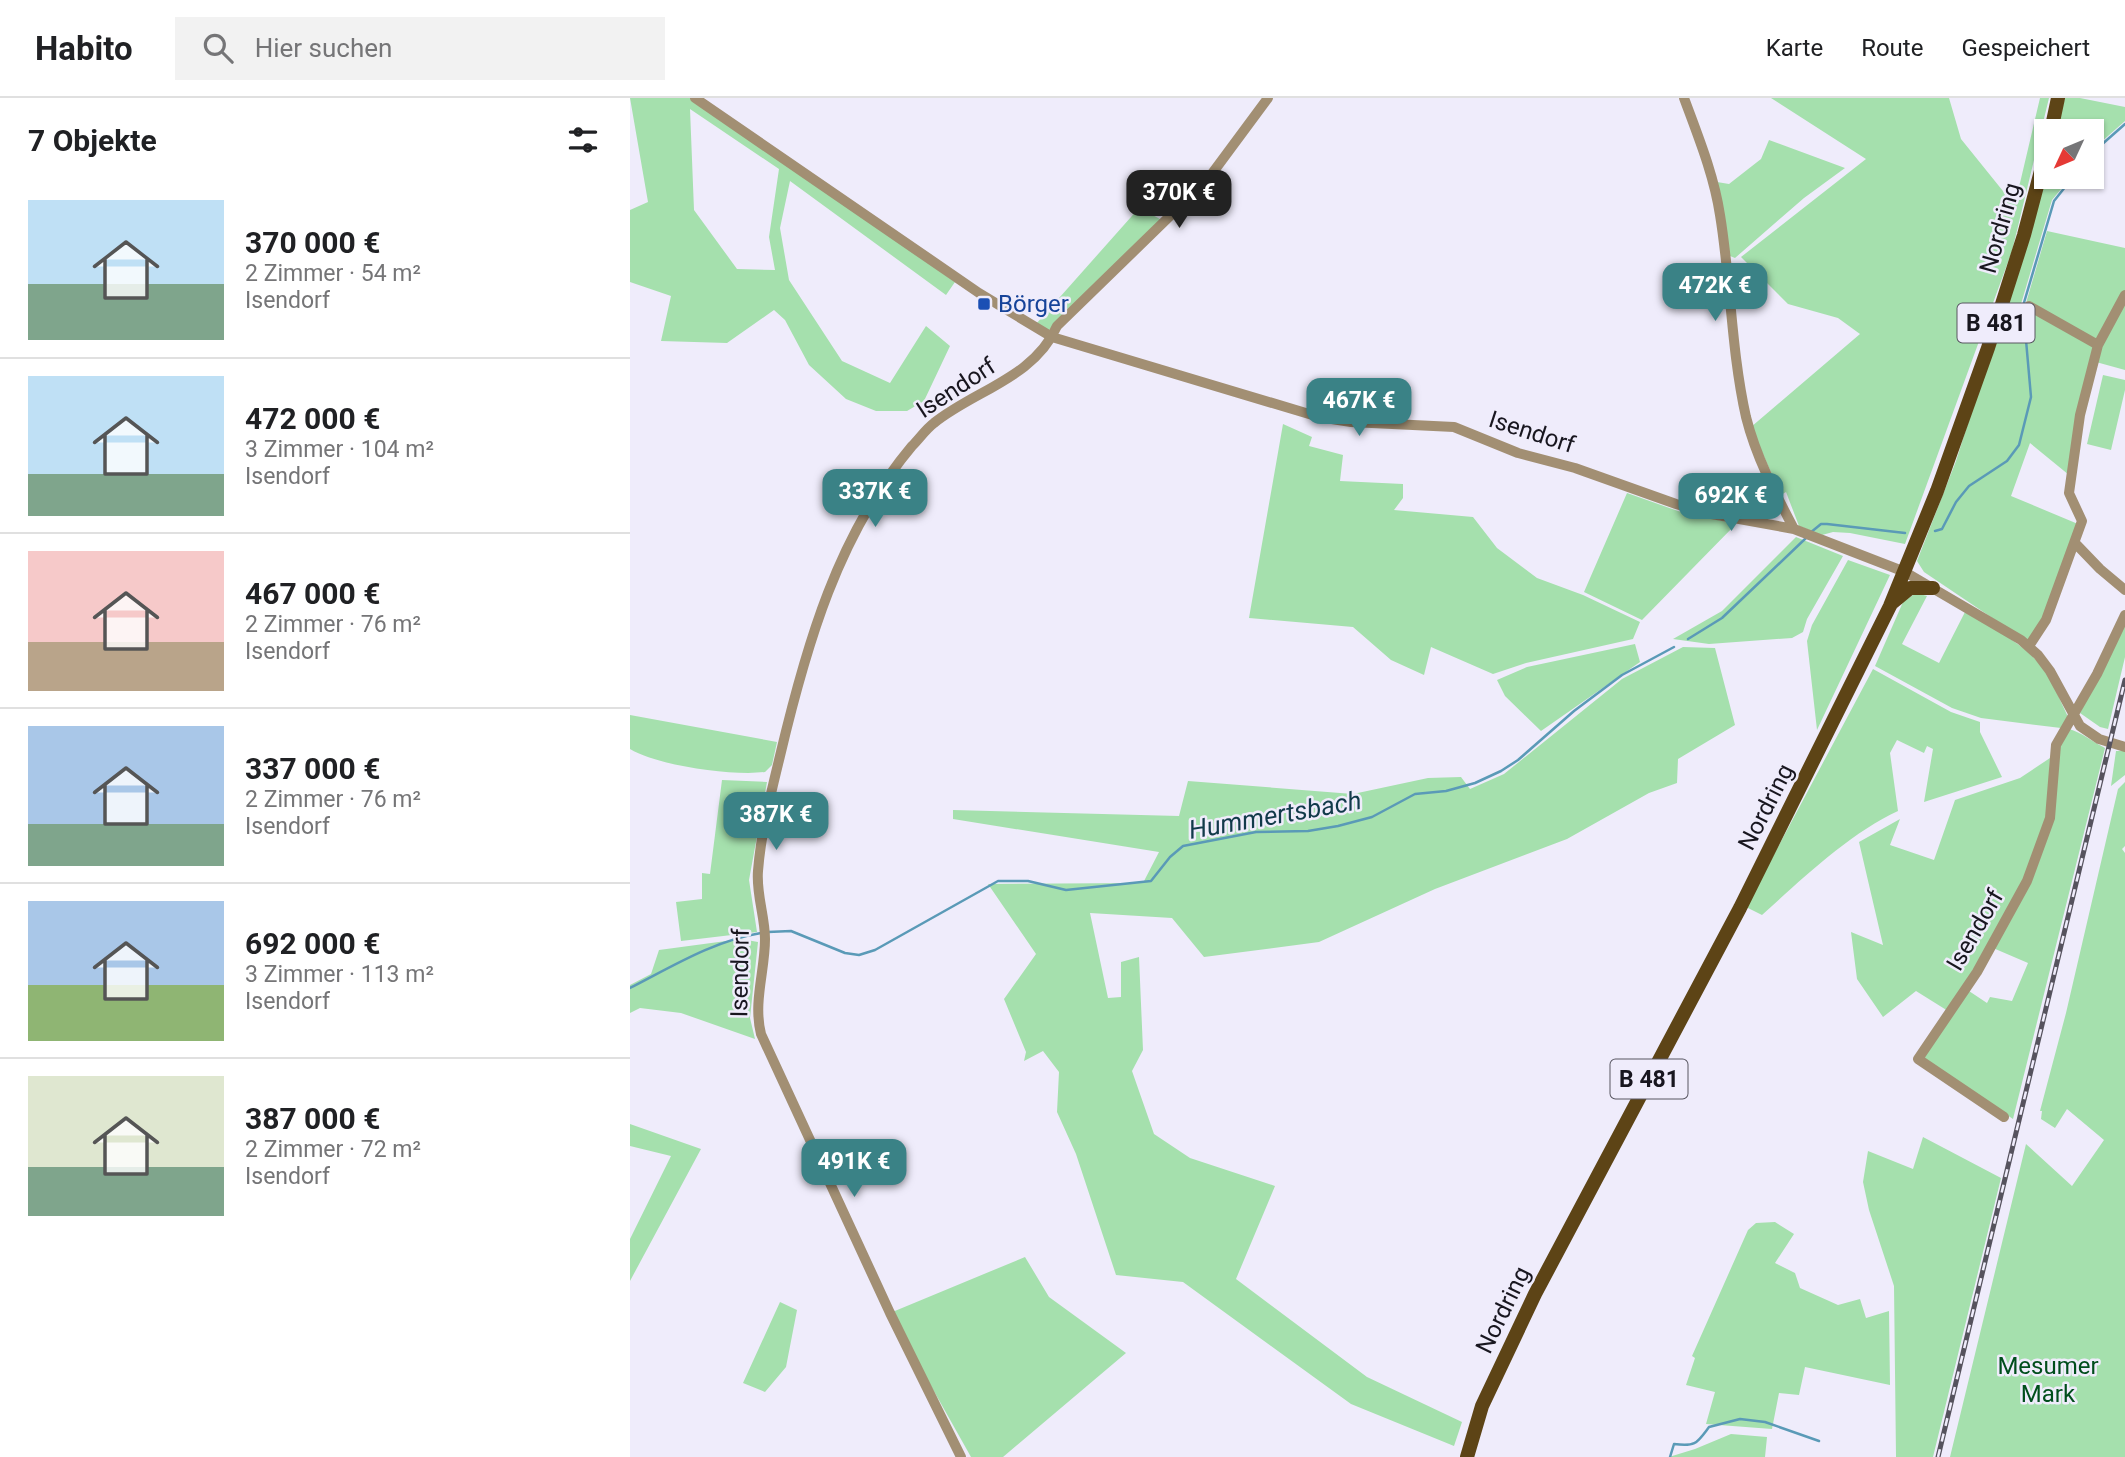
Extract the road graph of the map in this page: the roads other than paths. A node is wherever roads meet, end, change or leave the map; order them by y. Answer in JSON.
{"nodes":[{"id":1,"x":695,"y":98,"type":"edge"},
{"id":2,"x":1268,"y":98,"type":"edge"},
{"id":3,"x":1684,"y":98,"type":"edge"},
{"id":4,"x":2059,"y":98,"type":"edge"},
{"id":5,"x":2054,"y":119,"type":"edge"},
{"id":6,"x":2036,"y":189,"type":"edge"},
{"id":7,"x":2125,"y":295,"type":"edge"},
{"id":8,"x":2029,"y":306,"type":"dead end"},
{"id":9,"x":1052,"y":337,"type":"junction"},
{"id":10,"x":2098,"y":345,"type":"junction"},
{"id":11,"x":1798,"y":531,"type":"junction"},
{"id":12,"x":2075,"y":542,"type":"junction"},
{"id":13,"x":1905,"y":572,"type":"junction"},
{"id":14,"x":1933,"y":588,"type":"junction"},
{"id":15,"x":2125,"y":590,"type":"edge"},
{"id":16,"x":1890,"y":606,"type":"junction"},
{"id":17,"x":2125,"y":615,"type":"edge"},
{"id":18,"x":2029,"y":646,"type":"junction"},
{"id":19,"x":2074,"y":716,"type":"junction"},
{"id":20,"x":2125,"y":747,"type":"edge"},
{"id":21,"x":2004,"y":1117,"type":"dead end"},
{"id":22,"x":961,"y":1457,"type":"edge"},
{"id":23,"x":1466,"y":1457,"type":"edge"}],
"edges":[{"from":1,"to":9,"type":"street","name":"Isendorf"},
{"from":2,"to":9,"type":"street","name":"Isendorf"},
{"from":3,"to":11,"type":"street"},
{"from":4,"to":5,"type":"main road"},
{"from":6,"to":13,"type":"main road","name":"Nordring","number":"B 481"},
{"from":7,"to":10,"type":"street"},
{"from":8,"to":10,"type":"street"},
{"from":9,"to":11,"type":"street","name":"Isendorf"},
{"from":9,"to":22,"type":"street","name":"Isendorf"},
{"from":10,"to":12,"type":"street"},
{"from":11,"to":13,"type":"street","name":"Isendorf"},
{"from":12,"to":15,"type":"street"},
{"from":12,"to":18,"type":"street"},
{"from":13,"to":14,"type":"street","name":"Isendorf"},
{"from":13,"to":16,"type":"main road","name":"Nordring","number":"B 481"},
{"from":14,"to":16,"type":"main road"},
{"from":14,"to":18,"type":"street","name":"Isendorf"},
{"from":16,"to":23,"type":"main road","name":"Nordring","number":"B 481"},
{"from":17,"to":19,"type":"street"},
{"from":18,"to":19,"type":"street","name":"Isendorf"},
{"from":19,"to":20,"type":"street","name":"Isendorf"},
{"from":19,"to":21,"type":"street","name":"Isendorf"}]}
